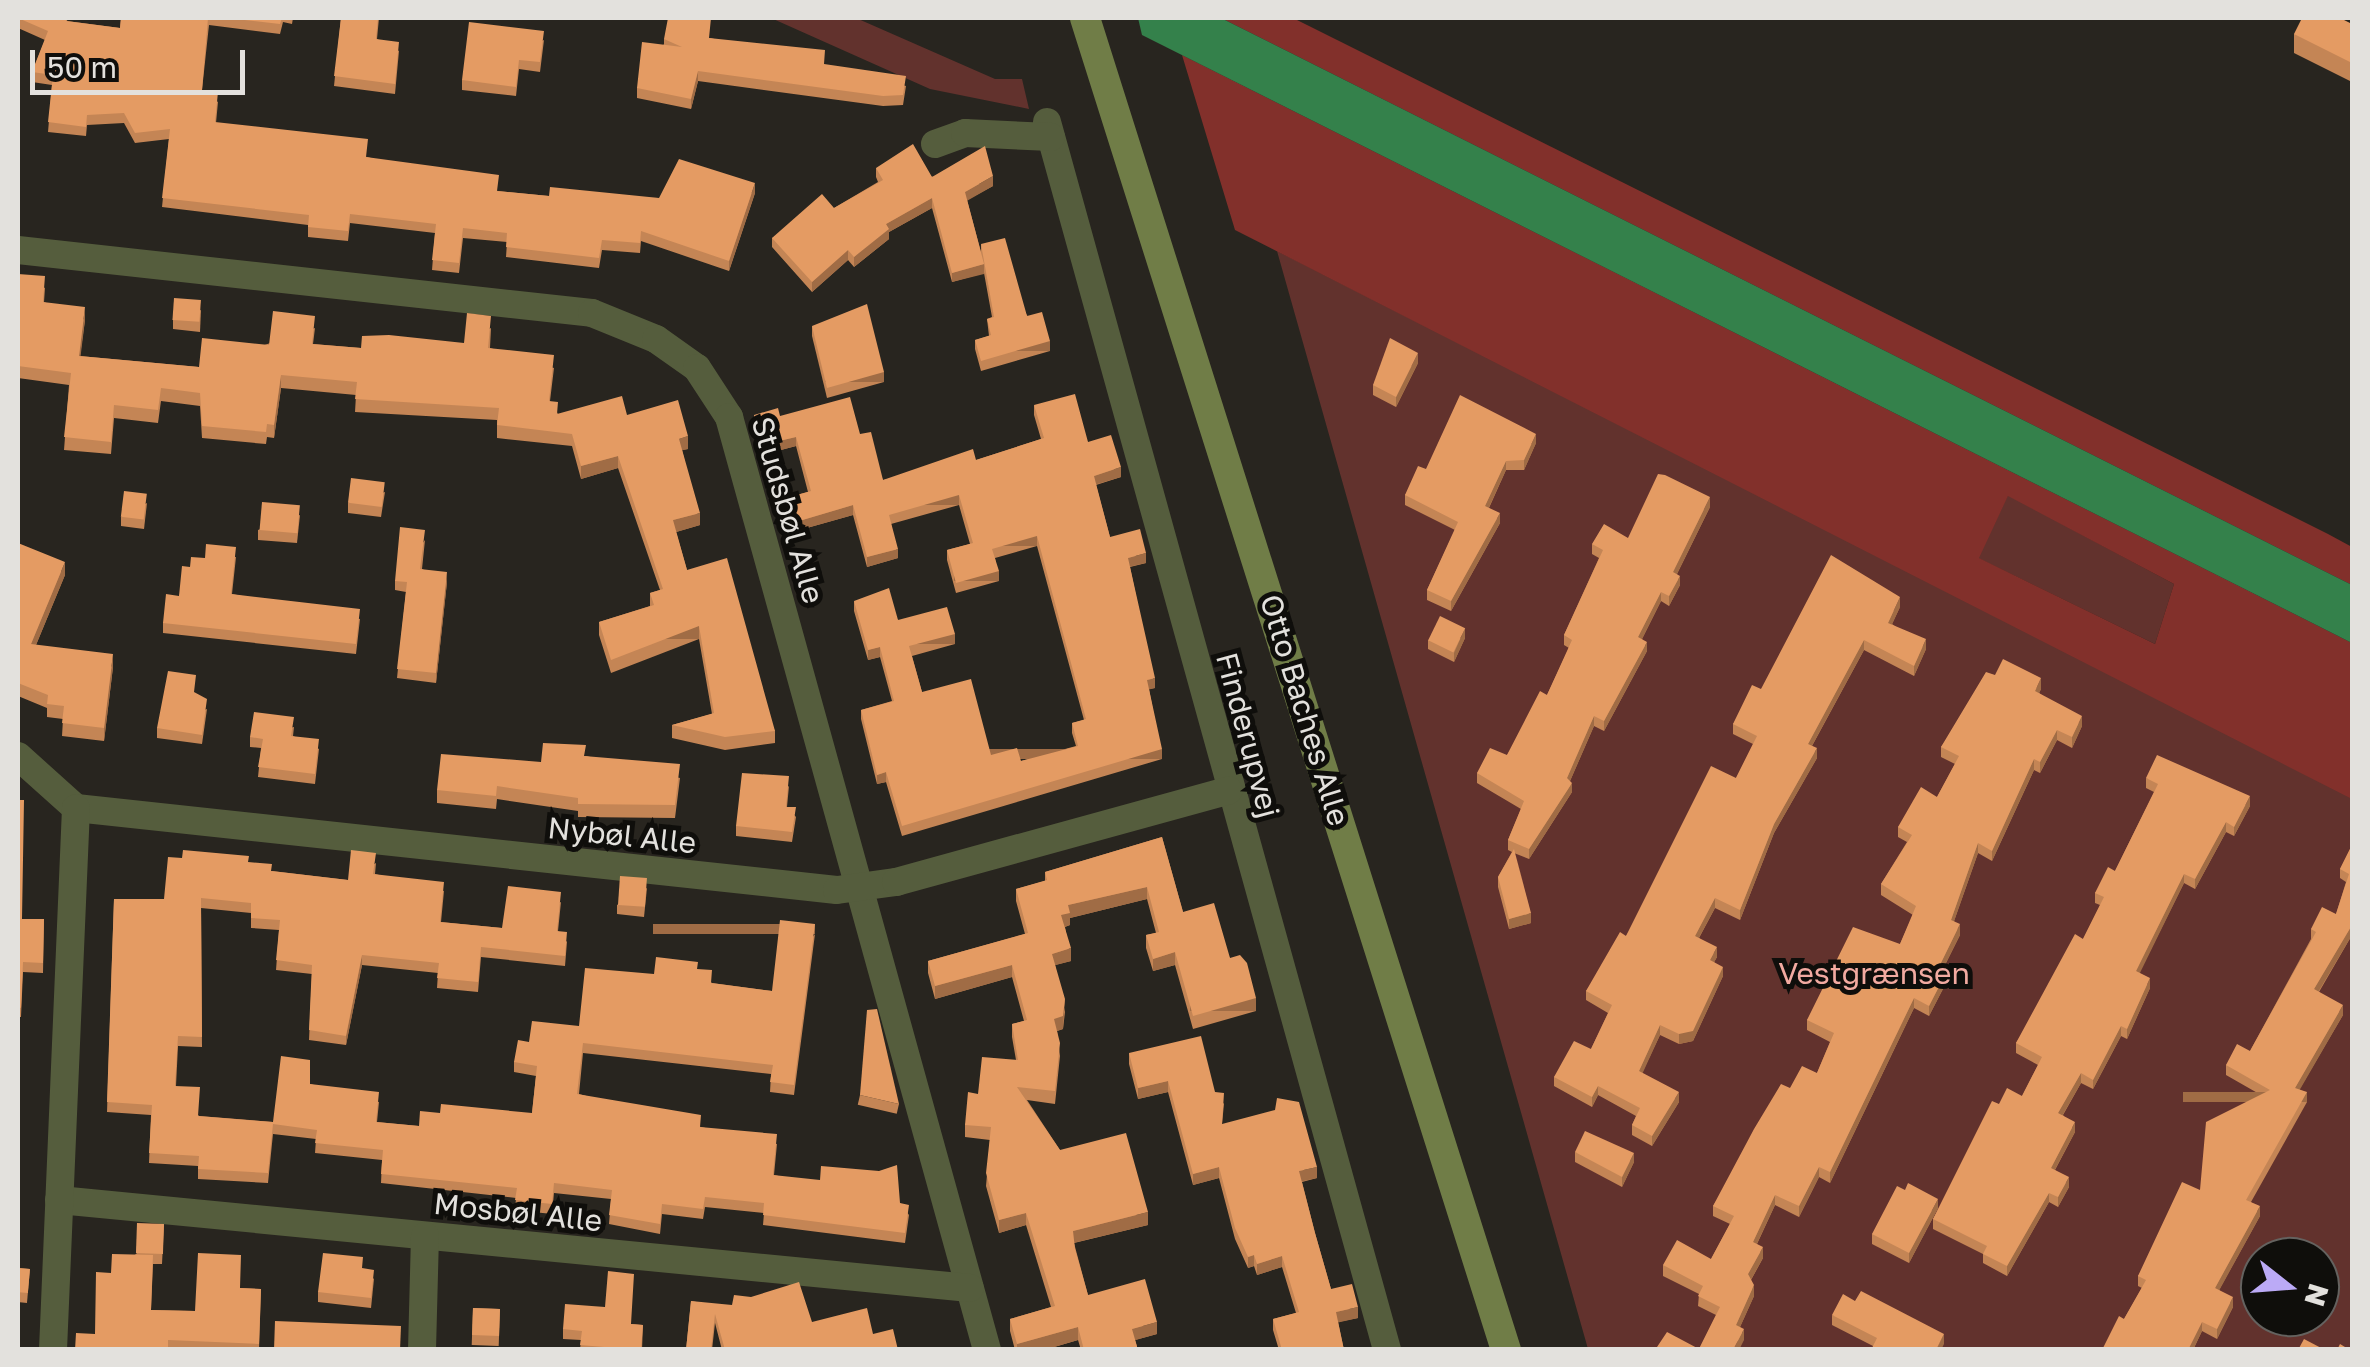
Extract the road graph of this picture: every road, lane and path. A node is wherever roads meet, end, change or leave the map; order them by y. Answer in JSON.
{"nodes":[{"id":1,"x":1085,"y":18,"type":"edge"},
{"id":2,"x":1099,"y":18,"type":"edge"},
{"id":3,"x":1104,"y":70,"type":"junction"},
{"id":4,"x":935,"y":144,"type":"dead end"},
{"id":5,"x":18,"y":250,"type":"edge"},
{"id":6,"x":18,"y":756,"type":"edge"},
{"id":7,"x":1229,"y":790,"type":"junction"},
{"id":8,"x":76,"y":808,"type":"junction"},
{"id":9,"x":858,"y":887,"type":"junction"},
{"id":10,"x":59,"y":1200,"type":"junction"},
{"id":11,"x":425,"y":1236,"type":"junction"},
{"id":12,"x":970,"y":1288,"type":"junction"},
{"id":13,"x":53,"y":1350,"type":"edge"},
{"id":14,"x":422,"y":1350,"type":"edge"},
{"id":15,"x":987,"y":1350,"type":"edge"},
{"id":16,"x":1386,"y":1350,"type":"edge"},
{"id":17,"x":1506,"y":1350,"type":"edge"}],
"edges":[{"from":1,"to":3,"type":"street","name":"Otto Baches Alle"},
{"from":2,"to":3,"type":"street","name":"Otto Baches Alle"},
{"from":3,"to":17,"type":"street","name":"Otto Baches Alle"},
{"from":4,"to":7,"type":"street","name":"Finderupvej"},
{"from":5,"to":9,"type":"street","name":"Studsbøl Alle"},
{"from":6,"to":8,"type":"street"},
{"from":7,"to":9,"type":"street","name":"Nybøl Alle"},
{"from":7,"to":16,"type":"street","name":"Finderupvej"},
{"from":8,"to":9,"type":"street","name":"Nybøl Alle"},
{"from":8,"to":10,"type":"street"},
{"from":9,"to":12,"type":"street","name":"Studsbøl Alle"},
{"from":10,"to":11,"type":"street","name":"Mosbøl Alle"},
{"from":10,"to":13,"type":"street"},
{"from":11,"to":12,"type":"street","name":"Mosbøl Alle"},
{"from":11,"to":14,"type":"street"},
{"from":12,"to":15,"type":"street","name":"Studsbøl Alle"}]}
